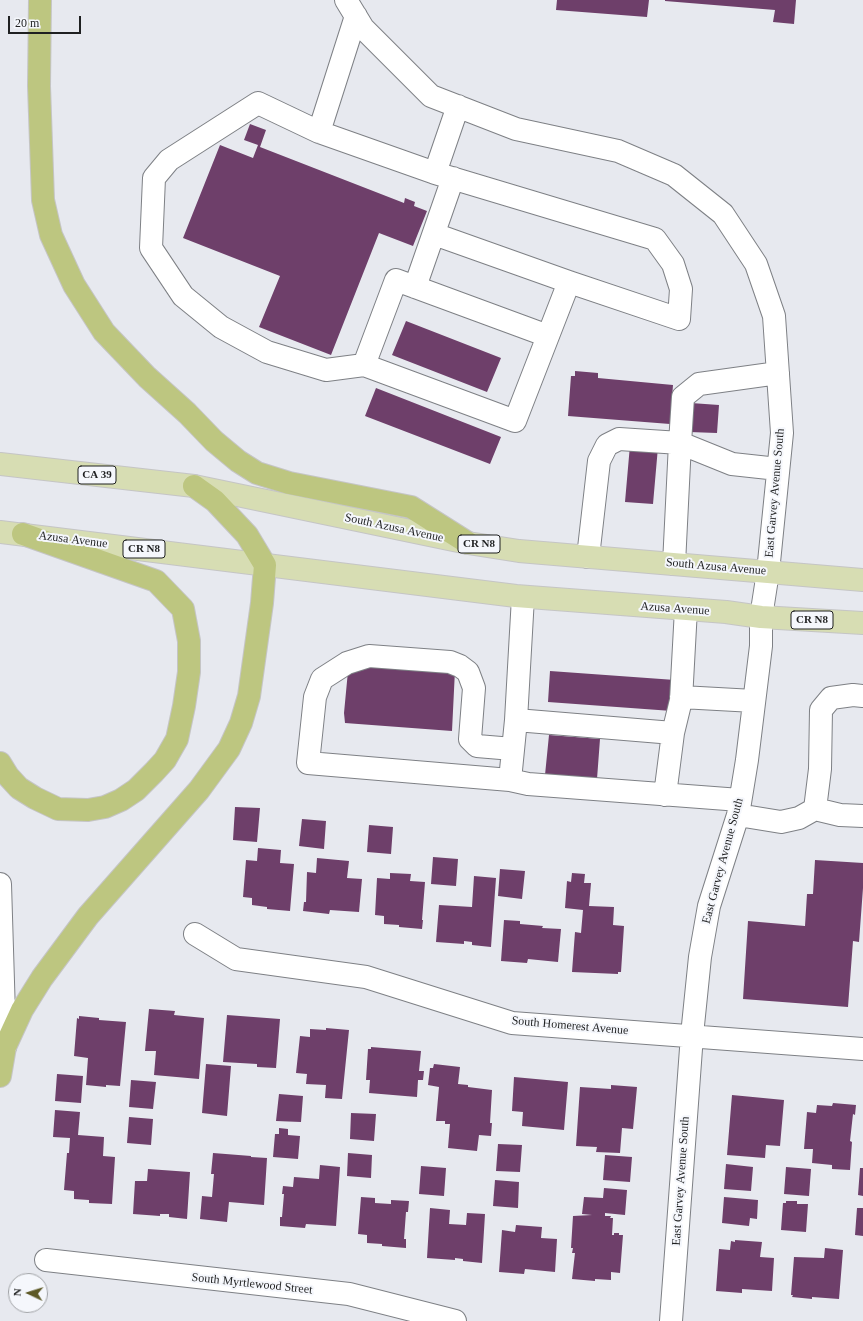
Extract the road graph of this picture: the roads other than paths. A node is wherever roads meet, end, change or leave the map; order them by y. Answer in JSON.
{"nodes":[{"id":1,"x":40,"y":0,"type":"edge"},
{"id":2,"x":351,"y":8,"type":"edge"},
{"id":3,"x":458,"y":106,"type":"junction"},
{"id":4,"x":319,"y":132,"type":"junction"},
{"id":5,"x":444,"y":176,"type":"junction"},
{"id":6,"x":434,"y":234,"type":"junction"},
{"id":7,"x":569,"y":282,"type":"junction"},
{"id":8,"x":415,"y":287,"type":"junction"},
{"id":9,"x":548,"y":336,"type":"junction"},
{"id":10,"x":364,"y":365,"type":"junction"},
{"id":11,"x":778,"y":373,"type":"junction"},
{"id":12,"x":680,"y":443,"type":"junction"},
{"id":13,"x":0,"y":464,"type":"edge"},
{"id":14,"x":778,"y":469,"type":"junction"},
{"id":15,"x":194,"y":486,"type":"junction"},
{"id":16,"x":0,"y":532,"type":"edge"},
{"id":17,"x":23,"y":534,"type":"junction"},
{"id":18,"x":468,"y":543,"type":"junction"},
{"id":19,"x":588,"y":556,"type":"junction"},
{"id":20,"x":674,"y":564,"type":"junction"},
{"id":21,"x":265,"y":565,"type":"junction"},
{"id":22,"x":768,"y":572,"type":"junction"},
{"id":23,"x":863,"y":580,"type":"edge"},
{"id":24,"x":523,"y":597,"type":"junction"},
{"id":25,"x":686,"y":609,"type":"junction"},
{"id":26,"x":761,"y":617,"type":"junction"},
{"id":27,"x":863,"y":623,"type":"edge"},
{"id":28,"x":863,"y":696,"type":"edge"},
{"id":29,"x":681,"y":697,"type":"junction"},
{"id":30,"x":754,"y":701,"type":"junction"},
{"id":31,"x":516,"y":720,"type":"junction"},
{"id":32,"x":672,"y":732,"type":"junction"},
{"id":33,"x":513,"y":749,"type":"junction"},
{"id":34,"x":0,"y":763,"type":"edge"},
{"id":35,"x":510,"y":780,"type":"junction"},
{"id":36,"x":665,"y":795,"type":"junction"},
{"id":37,"x":739,"y":808,"type":"junction"},
{"id":38,"x":815,"y":810,"type":"junction"},
{"id":39,"x":863,"y":816,"type":"edge"},
{"id":40,"x":0,"y":884,"type":"edge"},
{"id":41,"x":196,"y":934,"type":"dead end"},
{"id":42,"x":692,"y":1035,"type":"junction"},
{"id":43,"x":5,"y":1047,"type":"junction"},
{"id":44,"x":863,"y":1049,"type":"edge"},
{"id":45,"x":0,"y":1076,"type":"edge"},
{"id":46,"x":46,"y":1260,"type":"dead end"},
{"id":47,"x":455,"y":1321,"type":"edge"},
{"id":48,"x":671,"y":1321,"type":"edge"}],
"edges":[{"from":1,"to":18,"type":"highway"},
{"from":2,"to":3,"type":"street","name":"East Garvey Avenue South"},
{"from":2,"to":4,"type":"street"},
{"from":3,"to":5,"type":"street"},
{"from":3,"to":11,"type":"street","name":"East Garvey Avenue South"},
{"from":4,"to":5,"type":"street"},
{"from":4,"to":10,"type":"street"},
{"from":5,"to":6,"type":"street"},
{"from":5,"to":7,"type":"street"},
{"from":6,"to":7,"type":"street"},
{"from":6,"to":8,"type":"street"},
{"from":7,"to":9,"type":"street"},
{"from":8,"to":9,"type":"street"},
{"from":8,"to":10,"type":"street"},
{"from":9,"to":10,"type":"street"},
{"from":11,"to":12,"type":"street"},
{"from":11,"to":14,"type":"street","name":"East Garvey Avenue South"},
{"from":12,"to":14,"type":"street"},
{"from":12,"to":19,"type":"street"},
{"from":12,"to":20,"type":"street"},
{"from":13,"to":15,"type":"main road","name":"South Azusa Avenue","number":"CA 39"},
{"from":14,"to":22,"type":"street","name":"East Garvey Avenue South"},
{"from":15,"to":18,"type":"main road","name":"South Azusa Avenue","number":"CR N8"},
{"from":15,"to":21,"type":"highway"},
{"from":16,"to":17,"type":"main road","name":"Azusa Avenue"},
{"from":17,"to":21,"type":"main road","name":"Azusa Avenue","number":"CR N8"},
{"from":17,"to":34,"type":"highway"},
{"from":18,"to":19,"type":"main road","name":"South Azusa Avenue","number":"CR N8"},
{"from":19,"to":20,"type":"main road","name":"South Azusa Avenue","number":"CR N8"},
{"from":20,"to":22,"type":"main road","name":"South Azusa Avenue","number":"CR N8"},
{"from":21,"to":24,"type":"main road","name":"Azusa Avenue"},
{"from":21,"to":43,"type":"highway"},
{"from":22,"to":23,"type":"main road","name":"South Azusa Avenue","number":"CR N8"},
{"from":22,"to":26,"type":"street","name":"East Garvey Avenue South"},
{"from":24,"to":25,"type":"main road","name":"Azusa Avenue","number":"CR N8"},
{"from":24,"to":31,"type":"street"},
{"from":25,"to":26,"type":"main road","name":"Azusa Avenue","number":"CR N8"},
{"from":25,"to":29,"type":"street"},
{"from":26,"to":27,"type":"main road","number":"CR N8"},
{"from":26,"to":30,"type":"street","name":"East Garvey Avenue South"},
{"from":28,"to":38,"type":"street"},
{"from":29,"to":30,"type":"street"},
{"from":29,"to":32,"type":"street"},
{"from":30,"to":37,"type":"street","name":"East Garvey Avenue South"},
{"from":31,"to":32,"type":"street"},
{"from":31,"to":33,"type":"street"},
{"from":32,"to":36,"type":"street"},
{"from":33,"to":35,"type":"street"},
{"from":33,"to":35,"type":"street"},
{"from":35,"to":36,"type":"street"},
{"from":36,"to":37,"type":"street"},
{"from":37,"to":38,"type":"street"},
{"from":37,"to":42,"type":"street","name":"East Garvey Avenue South"},
{"from":38,"to":39,"type":"street"},
{"from":40,"to":43,"type":"street"},
{"from":41,"to":42,"type":"street","name":"South Homerest Avenue"},
{"from":42,"to":44,"type":"street","name":"South Homerest Avenue"},
{"from":42,"to":48,"type":"street","name":"East Garvey Avenue South"},
{"from":43,"to":45,"type":"highway"},
{"from":46,"to":47,"type":"street","name":"South Myrtlewood Street"}]}
